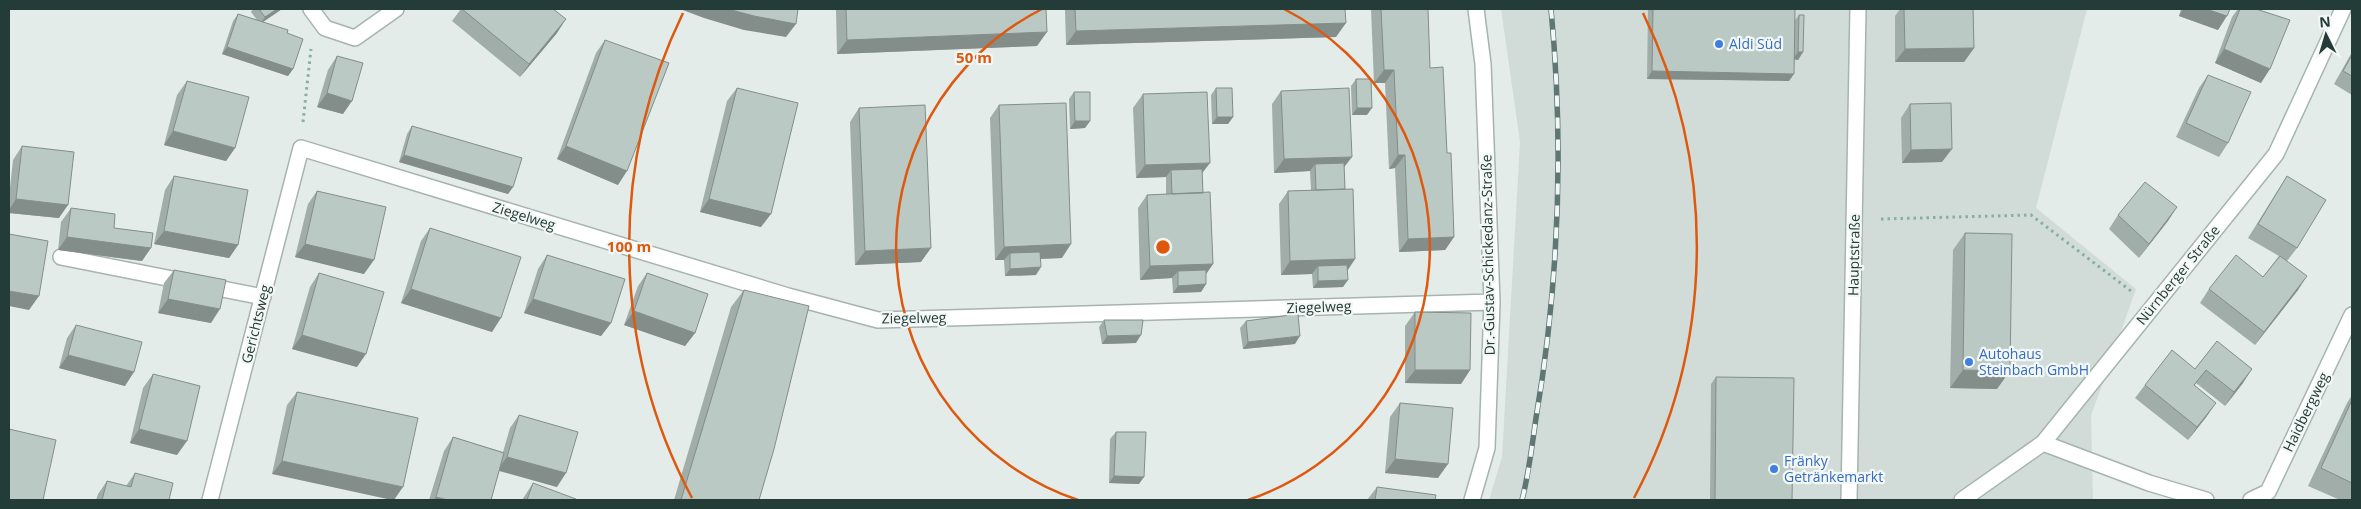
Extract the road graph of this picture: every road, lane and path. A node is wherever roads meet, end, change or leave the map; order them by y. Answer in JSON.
{"nodes":[{"id":1,"x":311,"y":9,"type":"edge"},
{"id":2,"x":396,"y":9,"type":"edge"},
{"id":3,"x":1476,"y":9,"type":"edge"},
{"id":4,"x":1858,"y":9,"type":"edge"},
{"id":5,"x":2343,"y":9,"type":"edge"},
{"id":6,"x":325,"y":28,"type":"junction"},
{"id":7,"x":301,"y":148,"type":"junction"},
{"id":8,"x":1855,"y":220,"type":"junction"},
{"id":9,"x":61,"y":257,"type":"dead end"},
{"id":10,"x":263,"y":297,"type":"junction"},
{"id":11,"x":1492,"y":302,"type":"junction"},
{"id":12,"x":2152,"y":307,"type":"junction"},
{"id":13,"x":2352,"y":315,"type":"edge"},
{"id":14,"x":2043,"y":443,"type":"junction"},
{"id":15,"x":210,"y":500,"type":"edge"},
{"id":16,"x":1472,"y":500,"type":"edge"},
{"id":17,"x":1849,"y":500,"type":"edge"},
{"id":18,"x":1962,"y":500,"type":"edge"},
{"id":19,"x":2206,"y":500,"type":"edge"},
{"id":20,"x":2251,"y":500,"type":"edge"}],
"edges":[{"from":1,"to":6,"type":"street"},
{"from":2,"to":6,"type":"street"},
{"from":3,"to":11,"type":"street","name":"Dr.-Gustav-Schickedanz-Straße"},
{"from":4,"to":8,"type":"street","name":"Hauptstraße"},
{"from":5,"to":12,"type":"street","name":"Nürnberger Straße"},
{"from":6,"to":7,"type":"path"},
{"from":7,"to":10,"type":"street","name":"Gerichtsweg"},
{"from":7,"to":11,"type":"street","name":"Ziegelweg"},
{"from":8,"to":12,"type":"path"},
{"from":8,"to":17,"type":"street","name":"Hauptstraße"},
{"from":9,"to":10,"type":"street"},
{"from":10,"to":15,"type":"street","name":"Gerichtsweg"},
{"from":11,"to":16,"type":"street","name":"Dr.-Gustav-Schickedanz-Straße"},
{"from":12,"to":14,"type":"street","name":"Nürnberger Straße"},
{"from":13,"to":20,"type":"street","name":"Haidbergweg"},
{"from":14,"to":18,"type":"street","name":"Nürnberger Straße"},
{"from":14,"to":19,"type":"street"}]}
